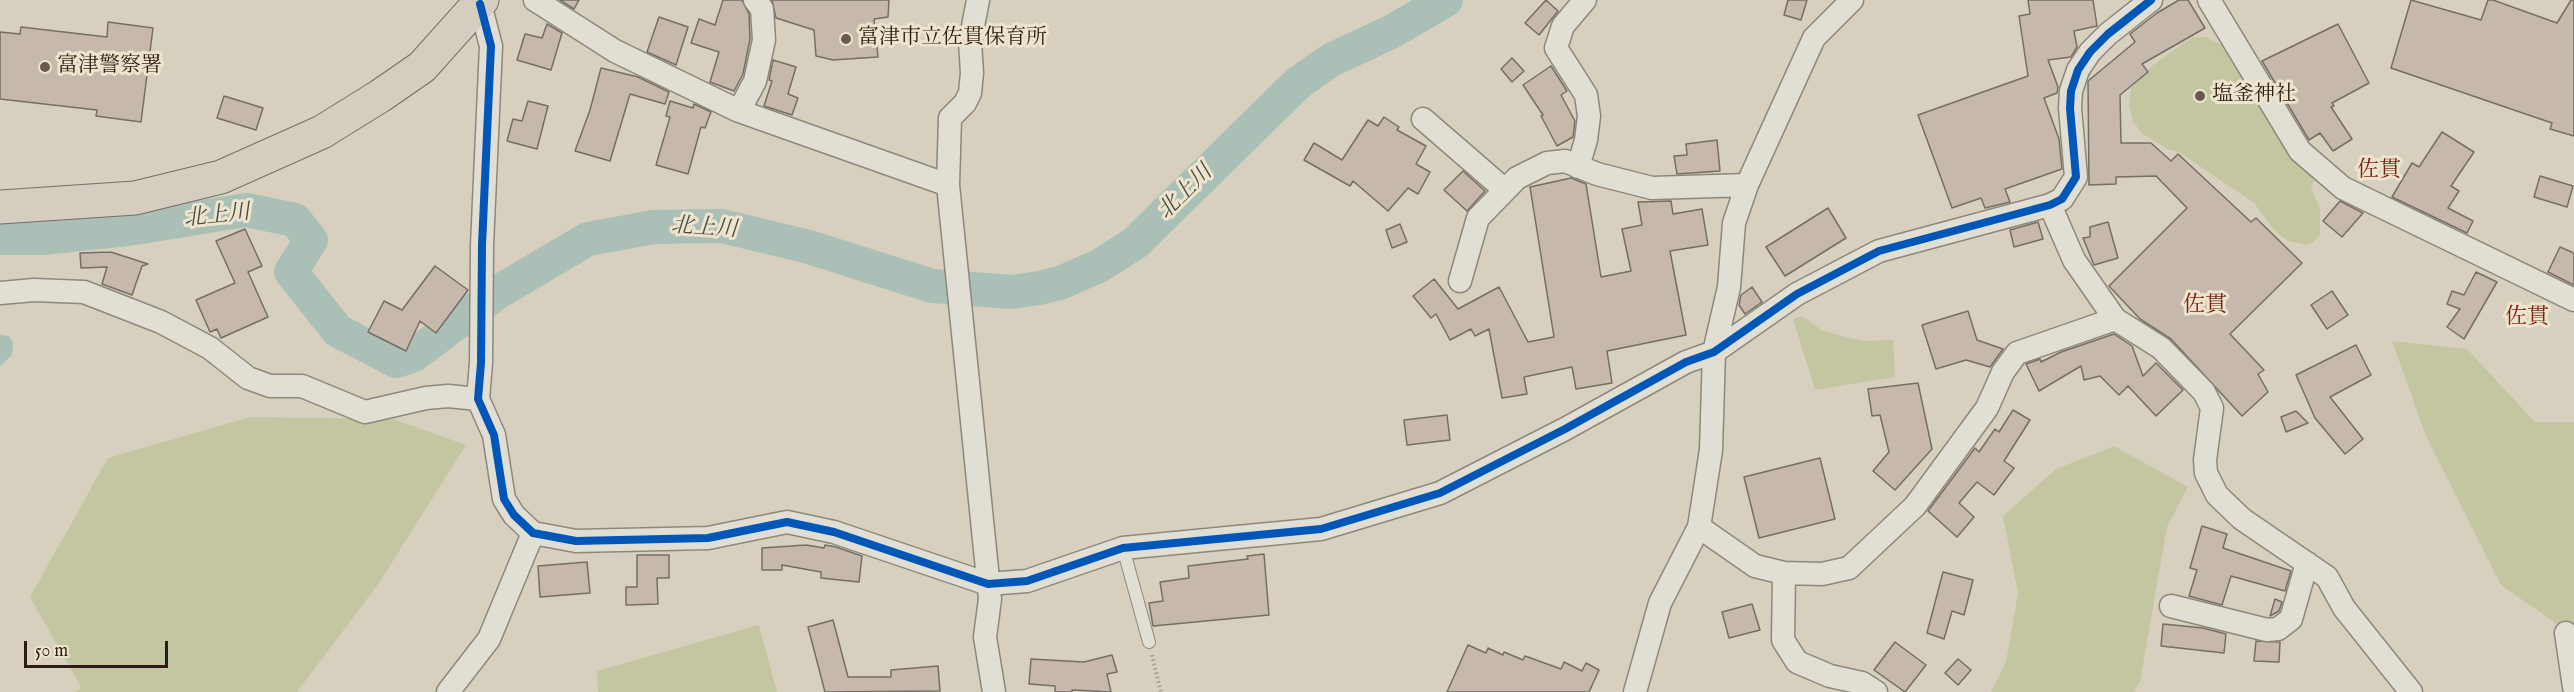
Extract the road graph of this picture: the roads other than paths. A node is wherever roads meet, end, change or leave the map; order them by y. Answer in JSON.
{"nodes":[{"id":1,"x":535,"y":0,"type":"edge"},
{"id":2,"x":755,"y":0,"type":"edge"},
{"id":3,"x":978,"y":0,"type":"edge"},
{"id":4,"x":1585,"y":0,"type":"edge"},
{"id":5,"x":1852,"y":0,"type":"edge"},
{"id":6,"x":2151,"y":0,"type":"edge"},
{"id":7,"x":2209,"y":0,"type":"edge"},
{"id":8,"x":481,"y":2,"type":"edge"},
{"id":9,"x":739,"y":111,"type":"junction"},
{"id":10,"x":1423,"y":119,"type":"dead end"},
{"id":11,"x":1578,"y":166,"type":"junction"},
{"id":12,"x":948,"y":185,"type":"junction"},
{"id":13,"x":1748,"y":185,"type":"junction"},
{"id":14,"x":1505,"y":190,"type":"junction"},
{"id":15,"x":2050,"y":205,"type":"junction"},
{"id":16,"x":0,"y":207,"type":"edge"},
{"id":17,"x":1461,"y":281,"type":"dead end"},
{"id":18,"x":0,"y":293,"type":"edge"},
{"id":19,"x":2574,"y":300,"type":"edge"},
{"id":20,"x":2115,"y":318,"type":"junction"},
{"id":21,"x":1714,"y":352,"type":"junction"},
{"id":22,"x":478,"y":399,"type":"junction"},
{"id":23,"x":1699,"y":527,"type":"junction"},
{"id":24,"x":533,"y":533,"type":"junction"},
{"id":25,"x":1123,"y":548,"type":"junction"},
{"id":26,"x":2307,"y":563,"type":"junction"},
{"id":27,"x":1784,"y":573,"type":"junction"},
{"id":28,"x":988,"y":584,"type":"junction"},
{"id":29,"x":2171,"y":606,"type":"dead end"},
{"id":30,"x":2566,"y":633,"type":"dead end"},
{"id":31,"x":1149,"y":642,"type":"road end"},
{"id":32,"x":2574,"y":687,"type":"edge"},
{"id":33,"x":1869,"y":690,"type":"edge"},
{"id":34,"x":448,"y":692,"type":"edge"},
{"id":35,"x":994,"y":692,"type":"edge"},
{"id":36,"x":1635,"y":692,"type":"edge"},
{"id":37,"x":2411,"y":692,"type":"edge"}],
"edges":[{"from":1,"to":9,"type":"street"},
{"from":2,"to":9,"type":"street"},
{"from":3,"to":12,"type":"street"},
{"from":4,"to":11,"type":"street"},
{"from":5,"to":13,"type":"street"},
{"from":6,"to":15,"type":"street"},
{"from":7,"to":19,"type":"street"},
{"from":8,"to":16,"type":"highway"},
{"from":8,"to":22,"type":"street"},
{"from":9,"to":12,"type":"street"},
{"from":10,"to":14,"type":"street"},
{"from":11,"to":13,"type":"street"},
{"from":11,"to":14,"type":"street"},
{"from":12,"to":28,"type":"street"},
{"from":13,"to":21,"type":"street"},
{"from":14,"to":17,"type":"street"},
{"from":15,"to":20,"type":"street"},
{"from":15,"to":21,"type":"street"},
{"from":18,"to":22,"type":"street"},
{"from":20,"to":26,"type":"street"},
{"from":20,"to":27,"type":"street"},
{"from":21,"to":23,"type":"street"},
{"from":21,"to":25,"type":"street"},
{"from":22,"to":24,"type":"street"},
{"from":23,"to":27,"type":"street"},
{"from":23,"to":36,"type":"street"},
{"from":24,"to":28,"type":"street"},
{"from":24,"to":34,"type":"street"},
{"from":25,"to":28,"type":"street"},
{"from":25,"to":31,"type":"lane"},
{"from":26,"to":29,"type":"street"},
{"from":26,"to":37,"type":"street"},
{"from":27,"to":33,"type":"street"},
{"from":28,"to":35,"type":"street"},
{"from":30,"to":32,"type":"street"}]}
